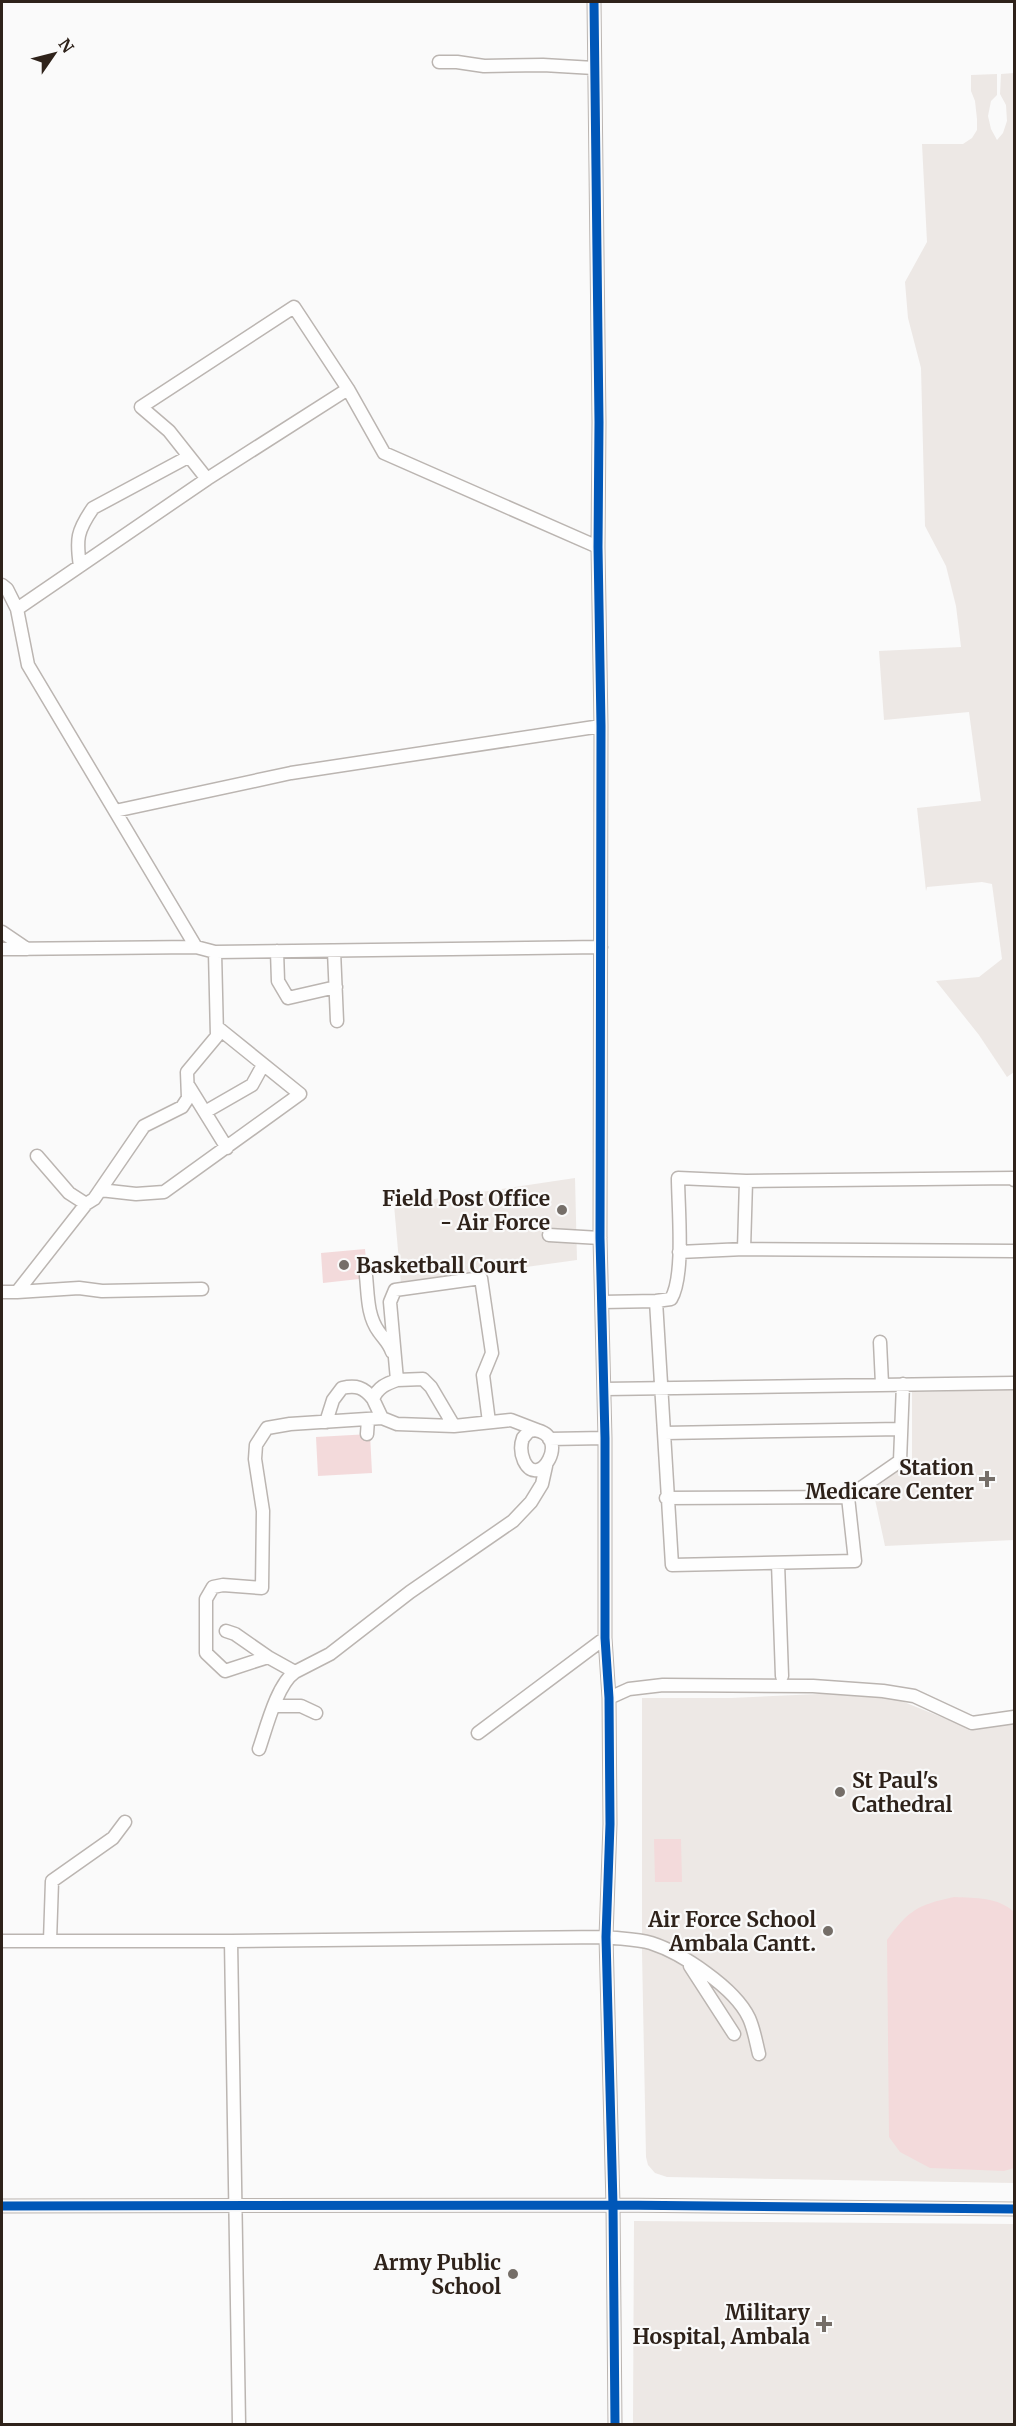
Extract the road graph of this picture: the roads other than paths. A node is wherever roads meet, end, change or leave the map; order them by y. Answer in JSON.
{"nodes":[{"id":1,"x":594,"y":2,"type":"edge"},
{"id":2,"x":439,"y":62,"type":"dead end"},
{"id":3,"x":594,"y":68,"type":"junction"},
{"id":4,"x":348,"y":389,"type":"junction"},
{"id":5,"x":188,"y":457,"type":"junction"},
{"id":6,"x":207,"y":479,"type":"junction"},
{"id":7,"x":598,"y":547,"type":"junction"},
{"id":8,"x":80,"y":566,"type":"junction"},
{"id":9,"x":2,"y":585,"type":"edge"},
{"id":10,"x":17,"y":609,"type":"junction"},
{"id":11,"x":601,"y":726,"type":"junction"},
{"id":12,"x":115,"y":811,"type":"junction"},
{"id":13,"x":2,"y":932,"type":"edge"},
{"id":14,"x":196,"y":947,"type":"junction"},
{"id":15,"x":601,"y":947,"type":"junction"},
{"id":16,"x":2,"y":949,"type":"edge"},
{"id":17,"x":27,"y":949,"type":"junction"},
{"id":18,"x":277,"y":951,"type":"junction"},
{"id":19,"x":334,"y":951,"type":"junction"},
{"id":20,"x":215,"y":952,"type":"junction"},
{"id":21,"x":336,"y":987,"type":"junction"},
{"id":22,"x":337,"y":1021,"type":"dead end"},
{"id":23,"x":217,"y":1027,"type":"junction"},
{"id":24,"x":263,"y":1065,"type":"junction"},
{"id":25,"x":188,"y":1084,"type":"junction"},
{"id":26,"x":205,"y":1112,"type":"junction"},
{"id":27,"x":227,"y":1148,"type":"junction"},
{"id":28,"x":37,"y":1156,"type":"dead end"},
{"id":29,"x":1014,"y":1180,"type":"edge"},
{"id":30,"x":746,"y":1181,"type":"junction"},
{"id":31,"x":100,"y":1190,"type":"junction"},
{"id":32,"x":86,"y":1204,"type":"junction"},
{"id":33,"x":549,"y":1235,"type":"dead end"},
{"id":34,"x":600,"y":1238,"type":"junction"},
{"id":35,"x":744,"y":1249,"type":"junction"},
{"id":36,"x":1014,"y":1251,"type":"edge"},
{"id":37,"x":679,"y":1252,"type":"junction"},
{"id":38,"x":366,"y":1275,"type":"dead end"},
{"id":39,"x":202,"y":1289,"type":"dead end"},
{"id":40,"x":17,"y":1292,"type":"junction"},
{"id":41,"x":2,"y":1293,"type":"edge"},
{"id":42,"x":656,"y":1301,"type":"junction"},
{"id":43,"x":602,"y":1302,"type":"junction"},
{"id":44,"x":390,"y":1309,"type":"junction"},
{"id":45,"x":373,"y":1318,"type":"junction"},
{"id":46,"x":880,"y":1342,"type":"dead end"},
{"id":47,"x":395,"y":1357,"type":"junction"},
{"id":48,"x":402,"y":1380,"type":"junction"},
{"id":49,"x":1014,"y":1383,"type":"edge"},
{"id":50,"x":882,"y":1384,"type":"junction"},
{"id":51,"x":903,"y":1384,"type":"junction"},
{"id":52,"x":604,"y":1389,"type":"junction"},
{"id":53,"x":661,"y":1389,"type":"junction"},
{"id":54,"x":373,"y":1399,"type":"junction"},
{"id":55,"x":368,"y":1419,"type":"junction"},
{"id":56,"x":382,"y":1419,"type":"junction"},
{"id":57,"x":327,"y":1422,"type":"junction"},
{"id":58,"x":489,"y":1422,"type":"junction"},
{"id":59,"x":454,"y":1426,"type":"junction"},
{"id":60,"x":901,"y":1429,"type":"junction"},
{"id":61,"x":537,"y":1430,"type":"junction"},
{"id":62,"x":664,"y":1433,"type":"junction"},
{"id":63,"x":367,"y":1434,"type":"dead end"},
{"id":64,"x":605,"y":1438,"type":"junction"},
{"id":65,"x":549,"y":1439,"type":"junction"},
{"id":66,"x":546,"y":1466,"type":"junction"},
{"id":67,"x":848,"y":1497,"type":"junction"},
{"id":68,"x":666,"y":1498,"type":"junction"},
{"id":69,"x":778,"y":1563,"type":"junction"},
{"id":70,"x":226,"y":1631,"type":"dead end"},
{"id":71,"x":605,"y":1638,"type":"junction"},
{"id":72,"x":268,"y":1658,"type":"junction"},
{"id":73,"x":295,"y":1672,"type":"junction"},
{"id":74,"x":782,"y":1676,"type":"dead end"},
{"id":75,"x":609,"y":1698,"type":"junction"},
{"id":76,"x":275,"y":1706,"type":"junction"},
{"id":77,"x":316,"y":1713,"type":"dead end"},
{"id":78,"x":1014,"y":1717,"type":"edge"},
{"id":79,"x":478,"y":1733,"type":"dead end"},
{"id":80,"x":259,"y":1749,"type":"dead end"},
{"id":81,"x":125,"y":1822,"type":"dead end"},
{"id":82,"x":606,"y":1937,"type":"junction"},
{"id":83,"x":2,"y":1941,"type":"edge"},
{"id":84,"x":50,"y":1941,"type":"junction"},
{"id":85,"x":231,"y":1941,"type":"junction"},
{"id":86,"x":685,"y":1960,"type":"junction"},
{"id":87,"x":734,"y":2034,"type":"dead end"},
{"id":88,"x":759,"y":2054,"type":"dead end"},
{"id":89,"x":613,"y":2205,"type":"junction"},
{"id":90,"x":2,"y":2206,"type":"edge"},
{"id":91,"x":236,"y":2206,"type":"junction"},
{"id":92,"x":1014,"y":2209,"type":"edge"},
{"id":93,"x":239,"y":2424,"type":"edge"},
{"id":94,"x":615,"y":2424,"type":"edge"}],
"edges":[{"from":1,"to":3,"type":"street"},
{"from":2,"to":3,"type":"street"},
{"from":3,"to":7,"type":"street"},
{"from":4,"to":5,"type":"street"},
{"from":4,"to":6,"type":"street"},
{"from":4,"to":7,"type":"street"},
{"from":5,"to":6,"type":"street"},
{"from":5,"to":8,"type":"street"},
{"from":6,"to":8,"type":"street"},
{"from":7,"to":11,"type":"street"},
{"from":8,"to":10,"type":"street"},
{"from":9,"to":10,"type":"street"},
{"from":10,"to":12,"type":"street"},
{"from":11,"to":12,"type":"street"},
{"from":11,"to":15,"type":"street"},
{"from":12,"to":14,"type":"street"},
{"from":13,"to":17,"type":"street"},
{"from":14,"to":17,"type":"street"},
{"from":14,"to":20,"type":"street"},
{"from":15,"to":19,"type":"street"},
{"from":15,"to":34,"type":"street"},
{"from":16,"to":17,"type":"street"},
{"from":18,"to":19,"type":"street"},
{"from":18,"to":20,"type":"street"},
{"from":18,"to":21,"type":"street"},
{"from":19,"to":21,"type":"street"},
{"from":20,"to":23,"type":"street"},
{"from":21,"to":22,"type":"street"},
{"from":23,"to":24,"type":"street"},
{"from":23,"to":25,"type":"street"},
{"from":24,"to":26,"type":"street"},
{"from":24,"to":27,"type":"street"},
{"from":25,"to":26,"type":"street"},
{"from":25,"to":31,"type":"street"},
{"from":26,"to":27,"type":"street"},
{"from":27,"to":31,"type":"street"},
{"from":28,"to":32,"type":"street"},
{"from":29,"to":30,"type":"street"},
{"from":30,"to":35,"type":"street"},
{"from":30,"to":37,"type":"street"},
{"from":31,"to":32,"type":"street"},
{"from":32,"to":40,"type":"street"},
{"from":33,"to":34,"type":"street"},
{"from":34,"to":43,"type":"street"},
{"from":35,"to":36,"type":"street"},
{"from":35,"to":37,"type":"street"},
{"from":37,"to":42,"type":"street"},
{"from":38,"to":45,"type":"street"},
{"from":39,"to":40,"type":"street"},
{"from":40,"to":41,"type":"street"},
{"from":42,"to":43,"type":"street"},
{"from":42,"to":53,"type":"street"},
{"from":43,"to":52,"type":"street"},
{"from":44,"to":45,"type":"street"},
{"from":44,"to":47,"type":"street"},
{"from":44,"to":58,"type":"street"},
{"from":45,"to":47,"type":"street"},
{"from":46,"to":50,"type":"street"},
{"from":47,"to":48,"type":"street"},
{"from":48,"to":54,"type":"street"},
{"from":48,"to":59,"type":"street"},
{"from":49,"to":51,"type":"street"},
{"from":50,"to":51,"type":"street"},
{"from":50,"to":53,"type":"street"},
{"from":51,"to":60,"type":"street"},
{"from":52,"to":53,"type":"street"},
{"from":52,"to":64,"type":"street"},
{"from":53,"to":62,"type":"street"},
{"from":54,"to":56,"type":"street"},
{"from":54,"to":57,"type":"street"},
{"from":55,"to":56,"type":"street"},
{"from":55,"to":57,"type":"street"},
{"from":55,"to":63,"type":"street"},
{"from":56,"to":59,"type":"street"},
{"from":57,"to":72,"type":"street"},
{"from":58,"to":59,"type":"street"},
{"from":58,"to":61,"type":"street"},
{"from":60,"to":62,"type":"street"},
{"from":60,"to":67,"type":"street"},
{"from":61,"to":65,"type":"street"},
{"from":61,"to":66,"type":"street"},
{"from":62,"to":68,"type":"street"},
{"from":64,"to":65,"type":"street"},
{"from":64,"to":71,"type":"street"},
{"from":65,"to":66,"type":"street"},
{"from":66,"to":73,"type":"street"},
{"from":67,"to":68,"type":"street"},
{"from":67,"to":69,"type":"street"},
{"from":68,"to":69,"type":"street"},
{"from":69,"to":74,"type":"street"},
{"from":70,"to":72,"type":"street"},
{"from":71,"to":75,"type":"street"},
{"from":71,"to":79,"type":"street"},
{"from":72,"to":73,"type":"street"},
{"from":73,"to":76,"type":"street"},
{"from":75,"to":78,"type":"street"},
{"from":75,"to":82,"type":"street"},
{"from":76,"to":77,"type":"street"},
{"from":76,"to":80,"type":"street"},
{"from":81,"to":84,"type":"street"},
{"from":82,"to":85,"type":"street"},
{"from":82,"to":86,"type":"street"},
{"from":82,"to":89,"type":"street"},
{"from":83,"to":84,"type":"street"},
{"from":84,"to":85,"type":"street"},
{"from":85,"to":91,"type":"street"},
{"from":86,"to":87,"type":"street"},
{"from":86,"to":88,"type":"street"},
{"from":89,"to":91,"type":"street"},
{"from":89,"to":92,"type":"street"},
{"from":89,"to":94,"type":"street"},
{"from":90,"to":91,"type":"street"},
{"from":91,"to":93,"type":"street"}]}
